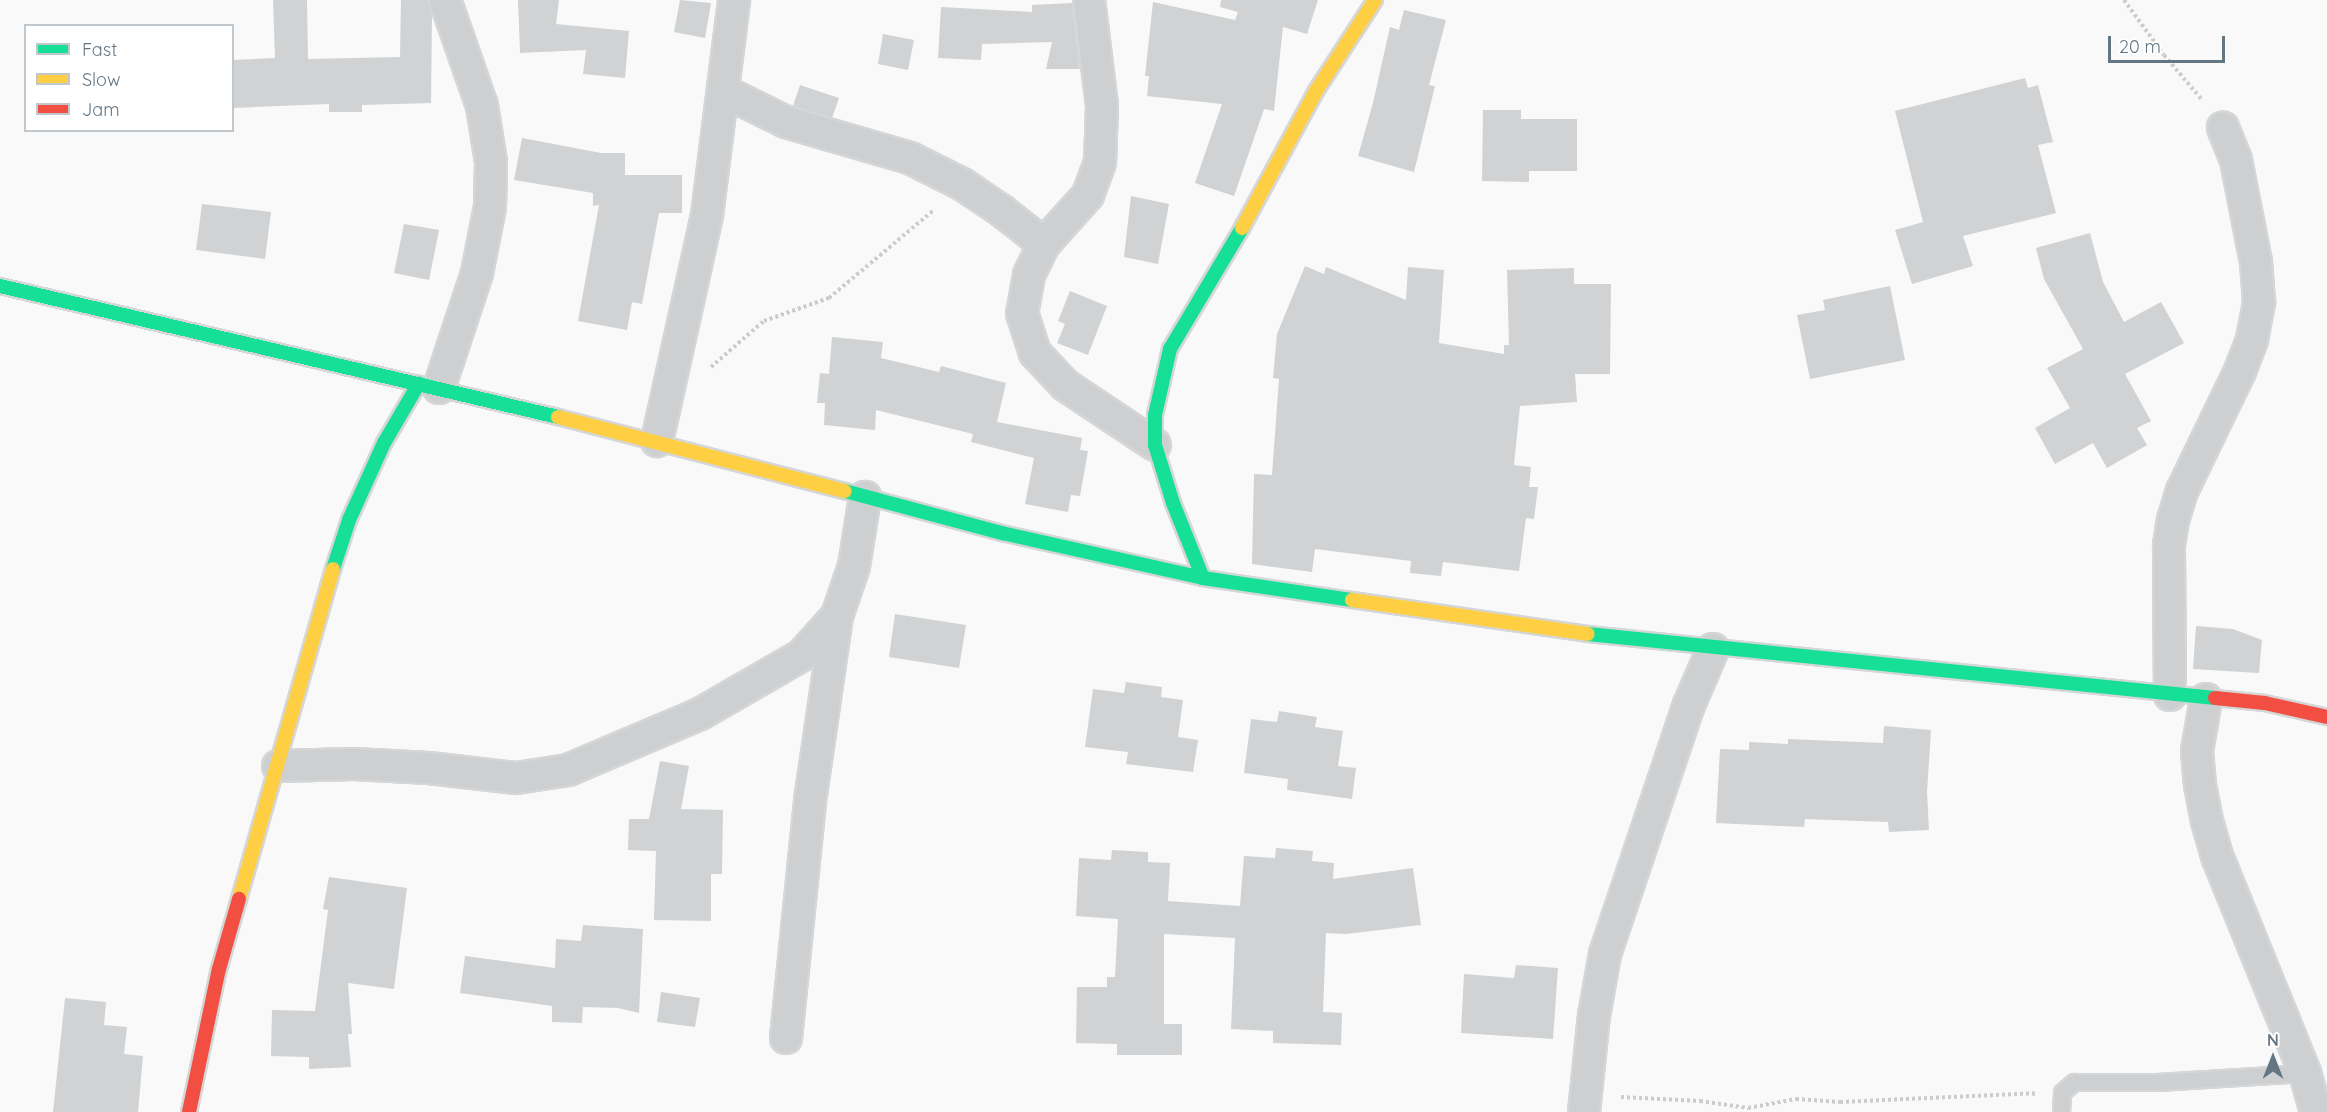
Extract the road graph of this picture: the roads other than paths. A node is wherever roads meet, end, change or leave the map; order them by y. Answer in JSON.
{"nodes":[{"id":1,"x":445,"y":0,"type":"edge"},
{"id":2,"x":734,"y":0,"type":"edge"},
{"id":3,"x":1089,"y":0,"type":"edge"},
{"id":4,"x":1376,"y":0,"type":"edge"},
{"id":5,"x":723,"y":91,"type":"junction"},
{"id":6,"x":2223,"y":128,"type":"road end"},
{"id":7,"x":1044,"y":244,"type":"junction"},
{"id":8,"x":0,"y":286,"type":"edge"},
{"id":9,"x":429,"y":385,"type":"junction"},
{"id":10,"x":657,"y":441,"type":"junction"},
{"id":11,"x":1155,"y":445,"type":"junction"},
{"id":12,"x":865,"y":497,"type":"junction"},
{"id":13,"x":1203,"y":578,"type":"junction"},
{"id":14,"x":837,"y":616,"type":"junction"},
{"id":15,"x":1713,"y":649,"type":"junction"},
{"id":16,"x":2170,"y":695,"type":"junction"},
{"id":17,"x":2206,"y":699,"type":"junction"},
{"id":18,"x":2327,"y":717,"type":"edge"},
{"id":19,"x":278,"y":766,"type":"junction"},
{"id":20,"x":786,"y":1038,"type":"dead end"},
{"id":21,"x":2305,"y":1073,"type":"junction"},
{"id":22,"x":1585,"y":1104,"type":"edge"},
{"id":23,"x":189,"y":1112,"type":"edge"},
{"id":24,"x":2061,"y":1112,"type":"edge"},
{"id":25,"x":2316,"y":1112,"type":"edge"}],
"edges":[{"from":1,"to":9,"type":"street"},
{"from":2,"to":5,"type":"street"},
{"from":3,"to":7,"type":"street"},
{"from":4,"to":11,"type":"street"},
{"from":5,"to":7,"type":"street"},
{"from":5,"to":10,"type":"street"},
{"from":6,"to":16,"type":"street"},
{"from":7,"to":11,"type":"street"},
{"from":8,"to":9,"type":"street"},
{"from":9,"to":10,"type":"street"},
{"from":9,"to":19,"type":"street"},
{"from":10,"to":12,"type":"street"},
{"from":11,"to":13,"type":"street"},
{"from":12,"to":13,"type":"street"},
{"from":12,"to":14,"type":"street"},
{"from":13,"to":15,"type":"street"},
{"from":14,"to":19,"type":"street"},
{"from":14,"to":20,"type":"street"},
{"from":15,"to":16,"type":"street"},
{"from":15,"to":22,"type":"street"},
{"from":16,"to":17,"type":"street"},
{"from":17,"to":18,"type":"street"},
{"from":17,"to":21,"type":"street"},
{"from":19,"to":23,"type":"street"},
{"from":21,"to":24,"type":"lane"},
{"from":21,"to":25,"type":"street"}]}
